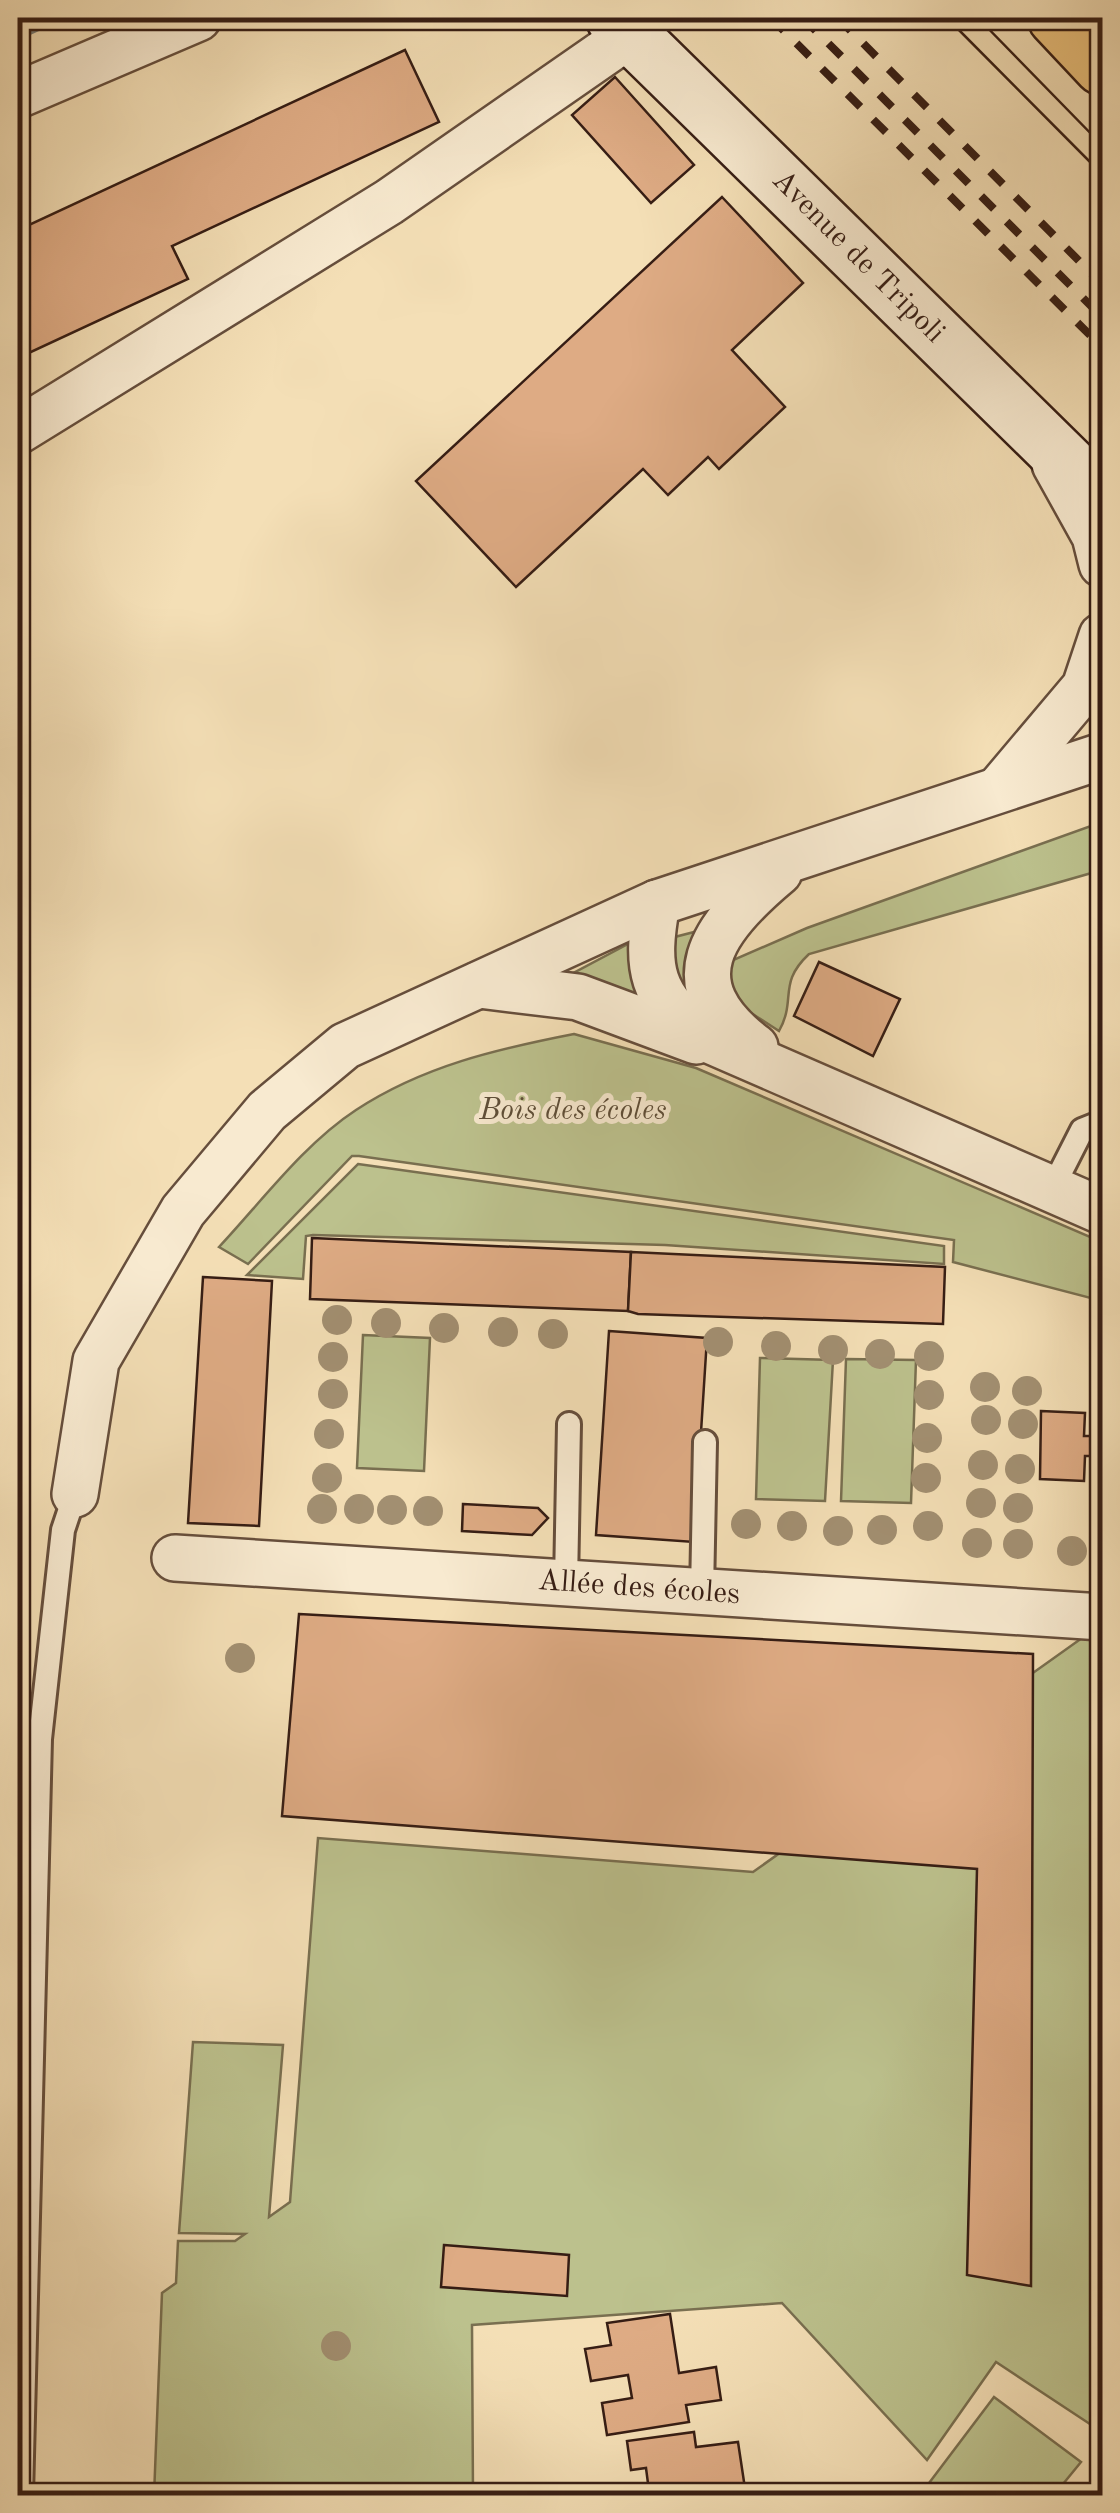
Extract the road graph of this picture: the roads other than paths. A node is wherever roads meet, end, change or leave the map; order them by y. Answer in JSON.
{"nodes":[{"id":1,"x":198,"y":18,"type":"edge"},
{"id":2,"x":1056,"y":18,"type":"edge"},
{"id":3,"x":622,"y":26,"type":"edge"},
{"id":4,"x":1102,"y":68,"type":"edge"},
{"id":5,"x":18,"y":96,"type":"edge"},
{"id":6,"x":18,"y":431,"type":"edge"},
{"id":7,"x":1040,"y":436,"type":"junction"},
{"id":8,"x":1102,"y":497,"type":"edge"},
{"id":9,"x":1102,"y":564,"type":"edge"},
{"id":10,"x":1102,"y":636,"type":"edge"},
{"id":11,"x":1102,"y":711,"type":"edge"},
{"id":12,"x":1102,"y":756,"type":"edge"},
{"id":13,"x":1102,"y":773,"type":"edge"},
{"id":14,"x":998,"y":789,"type":"junction"},
{"id":15,"x":789,"y":863,"type":"junction"},
{"id":16,"x":658,"y":903,"type":"junction"},
{"id":17,"x":478,"y":985,"type":"junction"},
{"id":18,"x":788,"y":1073,"type":"junction"},
{"id":19,"x":1102,"y":1122,"type":"edge"},
{"id":20,"x":1053,"y":1187,"type":"junction"},
{"id":21,"x":1102,"y":1211,"type":"edge"},
{"id":22,"x":570,"y":1424,"type":"dead end"},
{"id":23,"x":705,"y":1442,"type":"dead end"},
{"id":24,"x":75,"y":1494,"type":"joint"},
{"id":25,"x":175,"y":1558,"type":"dead end"},
{"id":26,"x":566,"y":1583,"type":"junction"},
{"id":27,"x":702,"y":1592,"type":"junction"},
{"id":28,"x":1102,"y":1617,"type":"edge"},
{"id":29,"x":21,"y":2496,"type":"edge"}],
"edges":[{"from":1,"to":5,"type":"street"},
{"from":2,"to":4,"type":"highway"},
{"from":3,"to":6,"type":"street"},
{"from":3,"to":7,"type":"main road","name":"Avenue de Tripoli"},
{"from":7,"to":8,"type":"main road","name":"Avenue de Tripoli"},
{"from":7,"to":9,"type":"street"},
{"from":10,"to":14,"type":"street"},
{"from":11,"to":14,"type":"street"},
{"from":12,"to":14,"type":"street"},
{"from":13,"to":14,"type":"street"},
{"from":14,"to":15,"type":"street"},
{"from":15,"to":16,"type":"street"},
{"from":15,"to":18,"type":"street"},
{"from":16,"to":17,"type":"street"},
{"from":16,"to":18,"type":"street"},
{"from":17,"to":18,"type":"street"},
{"from":17,"to":24,"type":"street"},
{"from":18,"to":20,"type":"street"},
{"from":19,"to":20,"type":"lane"},
{"from":20,"to":21,"type":"street"},
{"from":22,"to":26,"type":"lane"},
{"from":23,"to":27,"type":"lane"},
{"from":24,"to":29,"type":"lane"},
{"from":25,"to":26,"type":"street","name":"Allée des écoles"},
{"from":26,"to":27,"type":"street","name":"Allée des écoles"},
{"from":27,"to":28,"type":"street","name":"Allée des écoles"}]}
